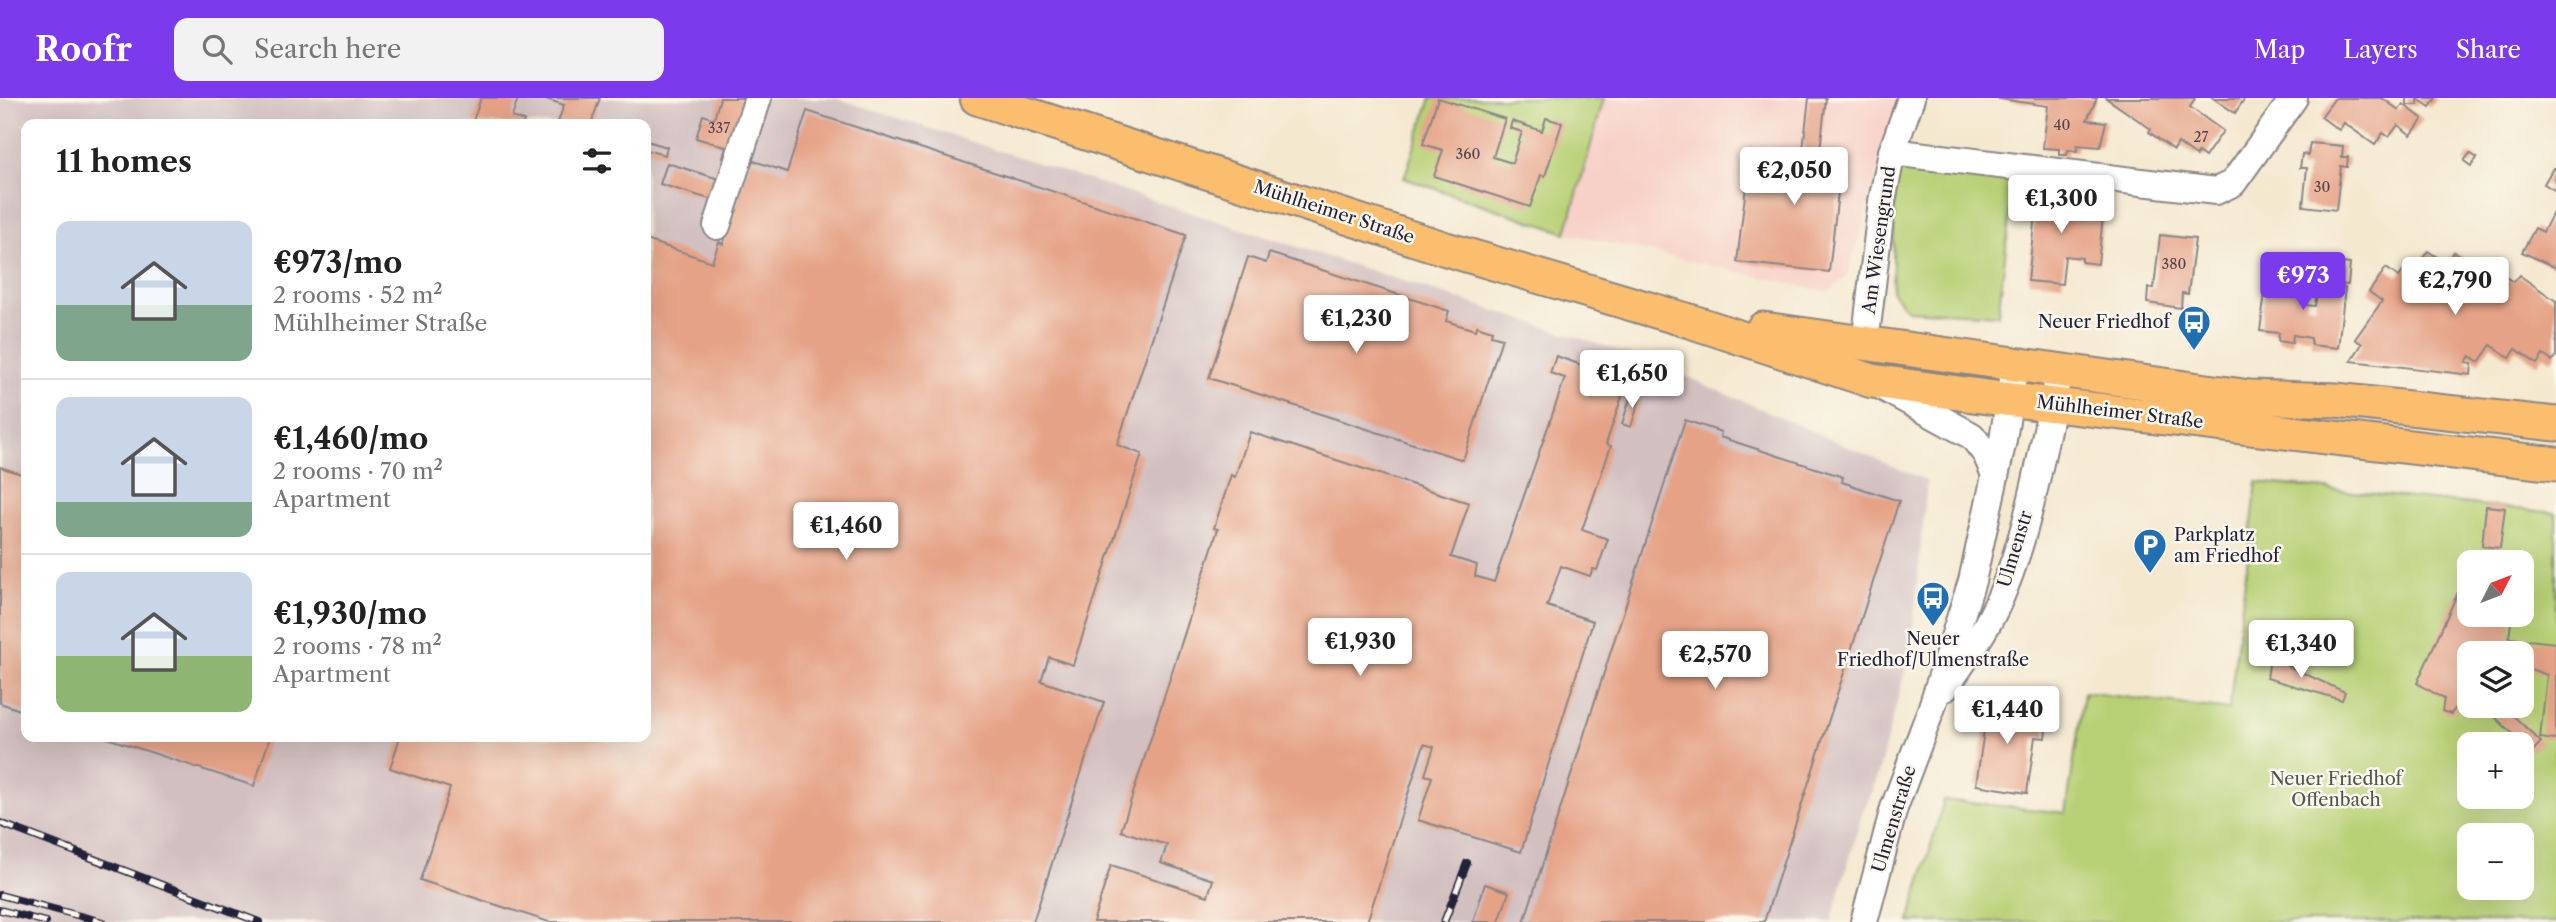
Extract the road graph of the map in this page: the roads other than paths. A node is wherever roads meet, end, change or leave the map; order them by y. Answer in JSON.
{"nodes":[{"id":1,"x":758,"y":98,"type":"edge"},
{"id":2,"x":977,"y":98,"type":"edge"},
{"id":3,"x":1912,"y":98,"type":"edge"},
{"id":4,"x":2294,"y":98,"type":"edge"},
{"id":5,"x":1892,"y":152,"type":"junction"},
{"id":6,"x":716,"y":226,"type":"dead end"},
{"id":7,"x":1693,"y":322,"type":"junction"},
{"id":8,"x":1865,"y":344,"type":"junction"},
{"id":9,"x":2015,"y":363,"type":"junction"},
{"id":10,"x":2059,"y":371,"type":"junction"},
{"id":11,"x":1872,"y":381,"type":"junction"},
{"id":12,"x":2009,"y":399,"type":"junction"},
{"id":13,"x":2052,"y":404,"type":"junction"},
{"id":14,"x":2556,"y":424,"type":"edge"},
{"id":15,"x":2556,"y":464,"type":"edge"},
{"id":16,"x":1995,"y":475,"type":"junction"},
{"id":17,"x":1931,"y":710,"type":"junction"},
{"id":18,"x":1864,"y":922,"type":"edge"}],
"edges":[{"from":1,"to":6,"type":"street"},
{"from":2,"to":7,"type":"main road","name":"Mühlheimer Straße"},
{"from":3,"to":5,"type":"street","name":"Am Wiesengrund"},
{"from":4,"to":5,"type":"street"},
{"from":5,"to":8,"type":"street","name":"Am Wiesengrund"},
{"from":7,"to":8,"type":"main road","name":"Mühlheimer Straße"},
{"from":7,"to":11,"type":"main road","name":"Mühlheimer Straße"},
{"from":8,"to":9,"type":"main road","name":"Mühlheimer Straße"},
{"from":9,"to":10,"type":"main road","name":"Mühlheimer Straße"},
{"from":9,"to":12,"type":"street","name":"Ulmenstraße"},
{"from":10,"to":13,"type":"street","name":"Ulmenstr"},
{"from":10,"to":14,"type":"main road","name":"Mühlheimer Straße"},
{"from":11,"to":12,"type":"main road","name":"Mühlheimer Straße"},
{"from":11,"to":16,"type":"street"},
{"from":12,"to":13,"type":"main road","name":"Mühlheimer Straße"},
{"from":12,"to":16,"type":"street","name":"Ulmenstraße"},
{"from":13,"to":15,"type":"main road","name":"Mühlheimer Straße"},
{"from":13,"to":17,"type":"street","name":"Ulmenstr"},
{"from":16,"to":17,"type":"street","name":"Ulmenstraße"},
{"from":17,"to":18,"type":"street","name":"Ulmenstraße"}]}
